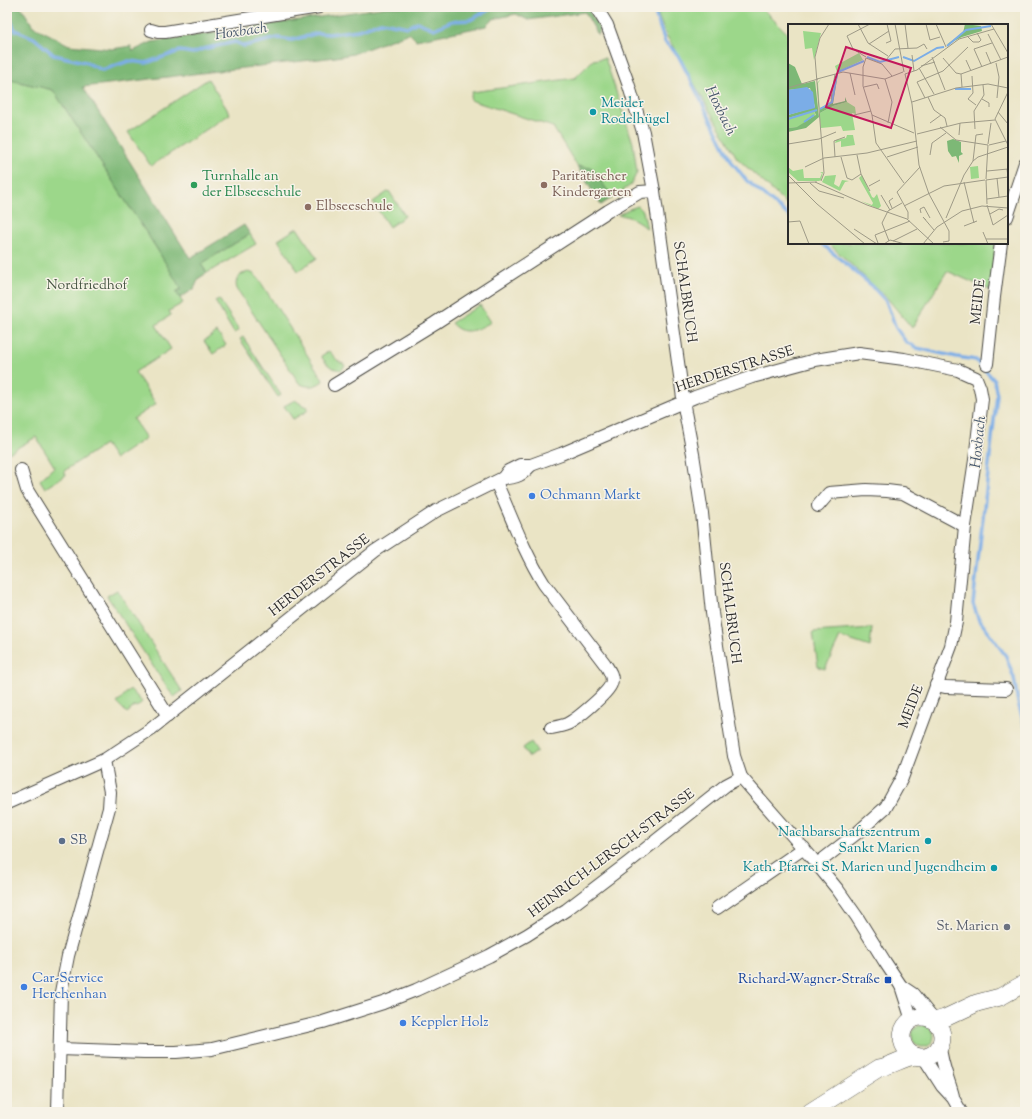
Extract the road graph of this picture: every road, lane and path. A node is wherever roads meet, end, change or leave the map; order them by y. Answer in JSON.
{"nodes":[{"id":1,"x":319,"y":7,"type":"edge"},
{"id":2,"x":596,"y":7,"type":"edge"},
{"id":3,"x":151,"y":30,"type":"dead end"},
{"id":4,"x":1025,"y":163,"type":"edge"},
{"id":5,"x":654,"y":191,"type":"junction"},
{"id":6,"x":1008,"y":214,"type":"edge"},
{"id":7,"x":1001,"y":244,"type":"edge"},
{"id":8,"x":987,"y":364,"type":"dead end"},
{"id":9,"x":958,"y":370,"type":"joint"},
{"id":10,"x":334,"y":385,"type":"dead end"},
{"id":11,"x":683,"y":401,"type":"junction"},
{"id":12,"x":21,"y":470,"type":"dead end"},
{"id":13,"x":499,"y":480,"type":"junction"},
{"id":14,"x":818,"y":506,"type":"dead end"},
{"id":15,"x":965,"y":526,"type":"junction"},
{"id":16,"x":936,"y":685,"type":"junction"},
{"id":17,"x":1006,"y":689,"type":"dead end"},
{"id":18,"x":168,"y":716,"type":"junction"},
{"id":19,"x":551,"y":728,"type":"dead end"},
{"id":20,"x":104,"y":760,"type":"junction"},
{"id":21,"x":741,"y":777,"type":"junction"},
{"id":22,"x":7,"y":803,"type":"edge"},
{"id":23,"x":804,"y":848,"type":"junction"},
{"id":24,"x":817,"y":864,"type":"junction"},
{"id":25,"x":718,"y":908,"type":"dead end"},
{"id":26,"x":1025,"y":982,"type":"edge"},
{"id":27,"x":902,"y":986,"type":"junction"},
{"id":28,"x":1000,"y":997,"type":"junction"},
{"id":29,"x":934,"y":1020,"type":"junction"},
{"id":30,"x":909,"y":1021,"type":"junction"},
{"id":31,"x":902,"y":1039,"type":"junction"},
{"id":32,"x":942,"y":1041,"type":"junction"},
{"id":33,"x":60,"y":1049,"type":"junction"},
{"id":34,"x":919,"y":1056,"type":"junction"},
{"id":35,"x":880,"y":1068,"type":"junction"},
{"id":36,"x":953,"y":1098,"type":"junction"},
{"id":37,"x":58,"y":1112,"type":"edge"},
{"id":38,"x":810,"y":1112,"type":"edge"},
{"id":39,"x":961,"y":1112,"type":"edge"}],
"edges":[{"from":1,"to":3,"type":"street"},
{"from":2,"to":5,"type":"street","name":"SCHALBRUCH"},
{"from":4,"to":6,"type":"street"},
{"from":5,"to":10,"type":"street"},
{"from":5,"to":11,"type":"street","name":"SCHALBRUCH"},
{"from":7,"to":8,"type":"street","name":"MEIDE"},
{"from":9,"to":11,"type":"street","name":"HERDERSTRASSE"},
{"from":9,"to":15,"type":"street","name":"MEIDE"},
{"from":11,"to":13,"type":"street","name":"HERDERSTRASSE"},
{"from":11,"to":21,"type":"street","name":"SCHALBRUCH"},
{"from":12,"to":18,"type":"street"},
{"from":13,"to":18,"type":"street","name":"HERDERSTRASSE"},
{"from":13,"to":19,"type":"street"},
{"from":14,"to":15,"type":"street"},
{"from":15,"to":16,"type":"street","name":"MEIDE"},
{"from":16,"to":17,"type":"street"},
{"from":16,"to":24,"type":"street","name":"MEIDE"},
{"from":18,"to":20,"type":"street","name":"HERDERSTRASSE"},
{"from":20,"to":22,"type":"street","name":"HERDERSTRASSE"},
{"from":20,"to":33,"type":"street"},
{"from":21,"to":23,"type":"street","name":"SCHALBRUCH"},
{"from":21,"to":33,"type":"street","name":"HEINRICH-LERSCH-STRASSE"},
{"from":23,"to":24,"type":"street","name":"SCHALBRUCH"},
{"from":23,"to":25,"type":"street"},
{"from":24,"to":27,"type":"street","name":"SCHALBRUCH"},
{"from":26,"to":28,"type":"street"},
{"from":27,"to":29,"type":"street","name":"SCHALBRUCH"},
{"from":27,"to":30,"type":"street","name":"SCHALBRUCH"},
{"from":28,"to":29,"type":"street"},
{"from":28,"to":32,"type":"street"},
{"from":29,"to":30,"type":"street"},
{"from":29,"to":32,"type":"street"},
{"from":30,"to":31,"type":"street"},
{"from":31,"to":34,"type":"street"},
{"from":31,"to":35,"type":"street"},
{"from":32,"to":34,"type":"street"},
{"from":32,"to":36,"type":"street"},
{"from":33,"to":37,"type":"street"},
{"from":34,"to":35,"type":"street"},
{"from":34,"to":36,"type":"street"},
{"from":35,"to":38,"type":"street"},
{"from":36,"to":39,"type":"street"}]}
